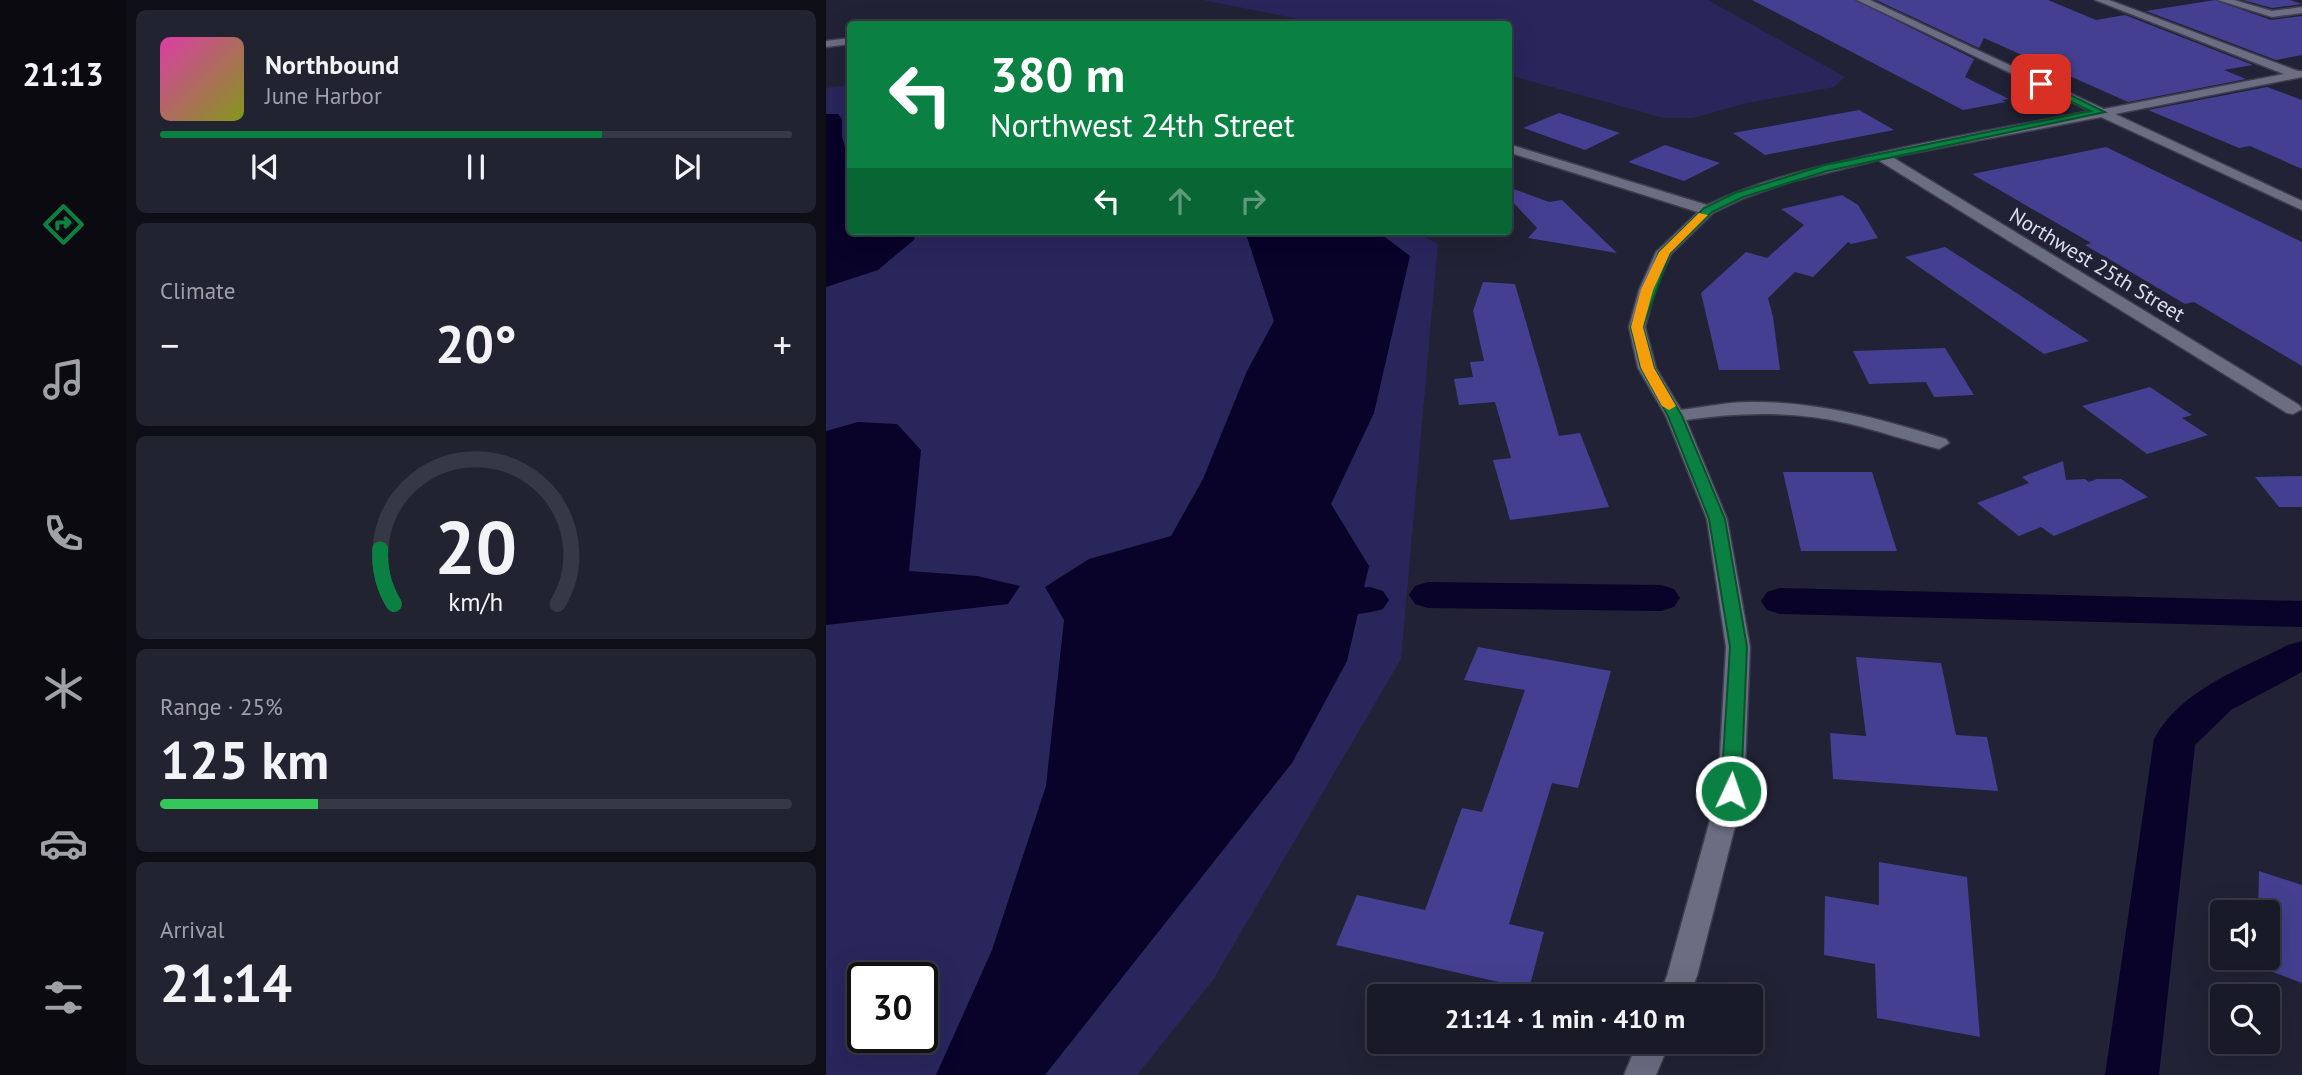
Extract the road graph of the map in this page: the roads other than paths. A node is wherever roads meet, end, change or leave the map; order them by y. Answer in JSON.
{"nodes":[{"id":1,"x":1863,"y":0,"type":"edge"},
{"id":2,"x":2099,"y":0,"type":"edge"},
{"id":3,"x":2223,"y":0,"type":"edge"},
{"id":4,"x":2302,"y":10,"type":"edge"},
{"id":5,"x":847,"y":41,"type":"edge"},
{"id":6,"x":826,"y":44,"type":"edge"},
{"id":7,"x":2300,"y":75,"type":"edge"},
{"id":8,"x":2101,"y":112,"type":"junction"},
{"id":9,"x":1512,"y":149,"type":"edge"},
{"id":10,"x":1880,"y":156,"type":"junction"},
{"id":11,"x":2302,"y":206,"type":"edge"},
{"id":12,"x":1708,"y":210,"type":"junction"},
{"id":13,"x":2293,"y":409,"type":"dead end"},
{"id":14,"x":1675,"y":416,"type":"junction"},
{"id":15,"x":1939,"y":443,"type":"dead end"},
{"id":16,"x":1679,"y":984,"type":"edge"},
{"id":17,"x":1649,"y":1054,"type":"edge"},
{"id":18,"x":1640,"y":1075,"type":"edge"}],
"edges":[{"from":1,"to":8,"type":"street"},
{"from":2,"to":7,"type":"street"},
{"from":3,"to":4,"type":"street"},
{"from":5,"to":6,"type":"street"},
{"from":7,"to":8,"type":"street"},
{"from":8,"to":10,"type":"street"},
{"from":8,"to":11,"type":"street"},
{"from":9,"to":12,"type":"street"},
{"from":10,"to":12,"type":"street"},
{"from":10,"to":13,"type":"street","name":"Northwest 25th Street"},
{"from":12,"to":14,"type":"street"},
{"from":14,"to":15,"type":"street"},
{"from":14,"to":16,"type":"street"},
{"from":17,"to":18,"type":"street"}]}
